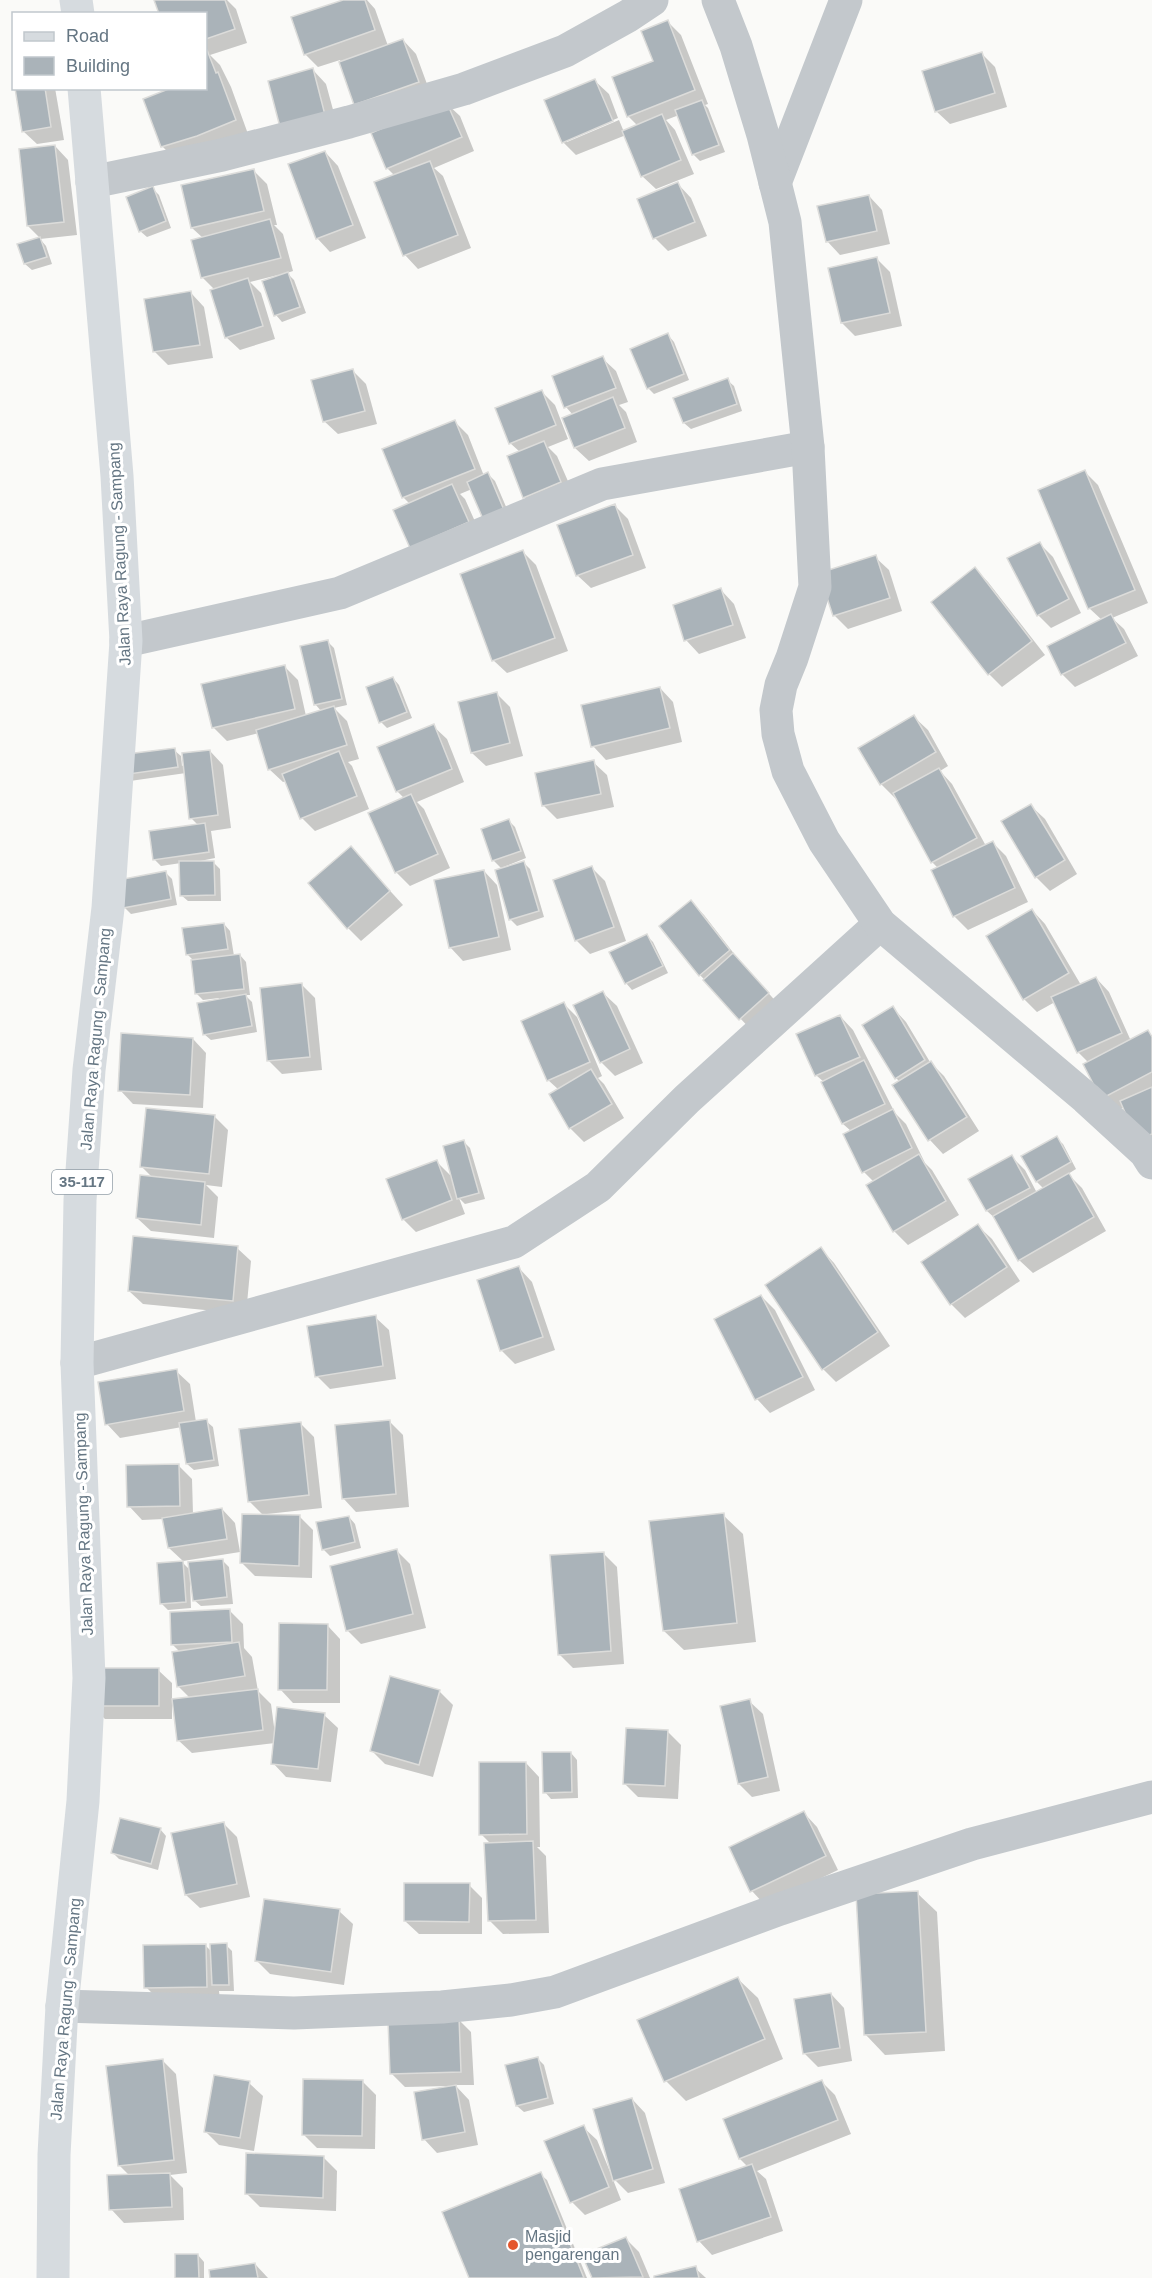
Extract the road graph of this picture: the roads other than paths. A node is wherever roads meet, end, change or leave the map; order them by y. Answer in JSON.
{"nodes":[{"id":1,"x":652,"y":0,"type":"edge"},
{"id":2,"x":718,"y":0,"type":"edge"},
{"id":3,"x":846,"y":0,"type":"edge"},
{"id":4,"x":84,"y":90,"type":"edge"},
{"id":5,"x":92,"y":183,"type":"junction"},
{"id":6,"x":775,"y":183,"type":"junction"},
{"id":7,"x":808,"y":447,"type":"junction"},
{"id":8,"x":126,"y":641,"type":"junction"},
{"id":9,"x":880,"y":924,"type":"junction"},
{"id":10,"x":1152,"y":1163,"type":"edge"},
{"id":11,"x":76,"y":1364,"type":"junction"},
{"id":12,"x":1152,"y":1797,"type":"edge"},
{"id":13,"x":62,"y":2006,"type":"junction"},
{"id":14,"x":53,"y":2278,"type":"edge"}],
"edges":[{"from":1,"to":5,"type":"street"},
{"from":2,"to":6,"type":"street"},
{"from":3,"to":6,"type":"street"},
{"from":4,"to":5,"type":"main road","name":"Jalan Raya Ragung - Sampang","number":"35-117"},
{"from":5,"to":8,"type":"main road","name":"Jalan Raya Ragung - Sampang","number":"35-117"},
{"from":6,"to":7,"type":"street"},
{"from":7,"to":8,"type":"street"},
{"from":7,"to":9,"type":"street"},
{"from":8,"to":11,"type":"main road","name":"Jalan Raya Ragung - Sampang","number":"35-117"},
{"from":9,"to":10,"type":"street"},
{"from":9,"to":11,"type":"street"},
{"from":11,"to":13,"type":"main road","name":"Jalan Raya Ragung - Sampang","number":"35-117"},
{"from":12,"to":13,"type":"street"},
{"from":13,"to":14,"type":"main road","name":"Jalan Raya Ragung - Sampang","number":"35-117"}]}
